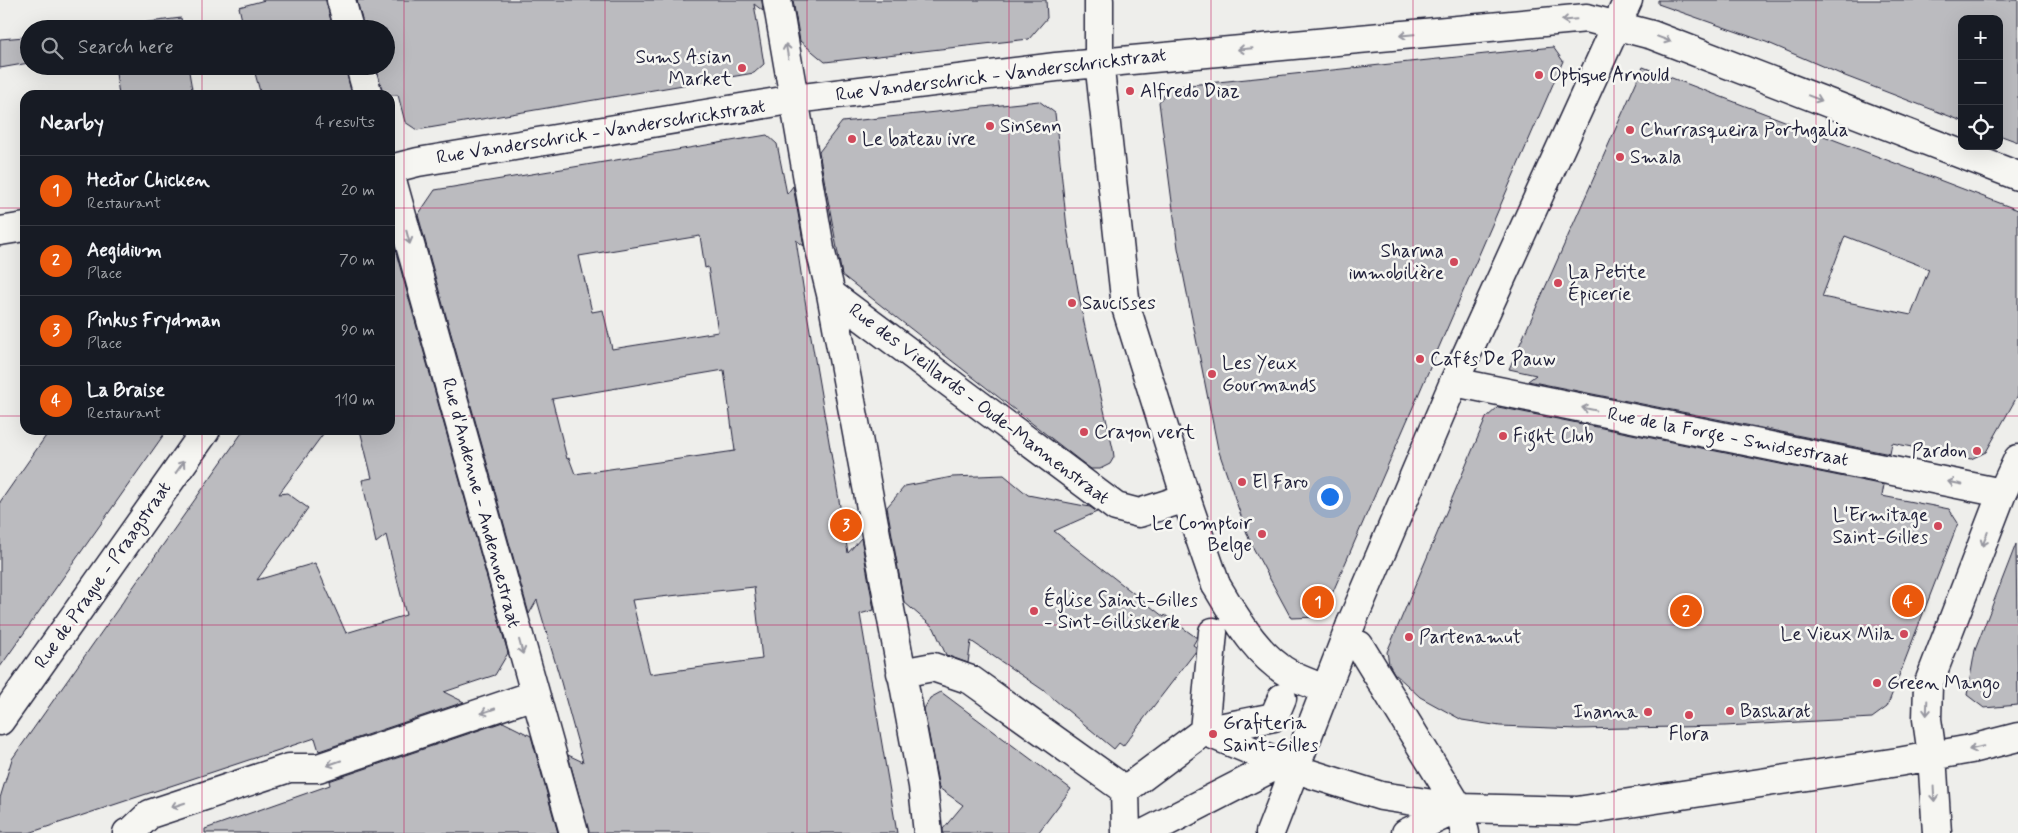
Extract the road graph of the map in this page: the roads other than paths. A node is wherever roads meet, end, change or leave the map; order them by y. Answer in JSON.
{"nodes":[{"id":1,"x":341,"y":0,"type":"edge"},
{"id":2,"x":777,"y":0,"type":"edge"},
{"id":3,"x":1099,"y":0,"type":"edge"},
{"id":4,"x":1628,"y":0,"type":"edge"},
{"id":5,"x":347,"y":20,"type":"edge"},
{"id":6,"x":1617,"y":26,"type":"junction"},
{"id":7,"x":1099,"y":62,"type":"junction"},
{"id":8,"x":362,"y":75,"type":"edge"},
{"id":9,"x":367,"y":90,"type":"edge"},
{"id":10,"x":795,"y":99,"type":"junction"},
{"id":11,"x":395,"y":168,"type":"edge"},
{"id":12,"x":2018,"y":176,"type":"edge"},
{"id":13,"x":395,"y":191,"type":"edge"},
{"id":14,"x":20,"y":228,"type":"edge"},
{"id":15,"x":0,"y":231,"type":"edge"},
{"id":16,"x":831,"y":294,"type":"junction"},
{"id":17,"x":1454,"y":382,"type":"junction"},
{"id":18,"x":202,"y":435,"type":"edge"},
{"id":19,"x":2018,"y":459,"type":"edge"},
{"id":20,"x":2002,"y":493,"type":"junction"},
{"id":21,"x":1186,"y":498,"type":"junction"},
{"id":22,"x":1355,"y":634,"type":"junction"},
{"id":23,"x":1209,"y":638,"type":"dead end"},
{"id":24,"x":902,"y":673,"type":"junction"},
{"id":25,"x":1325,"y":689,"type":"junction"},
{"id":26,"x":534,"y":695,"type":"junction"},
{"id":27,"x":1282,"y":698,"type":"dead end"},
{"id":28,"x":0,"y":721,"type":"edge"},
{"id":29,"x":1204,"y":731,"type":"junction"},
{"id":30,"x":2018,"y":737,"type":"edge"},
{"id":31,"x":1932,"y":755,"type":"junction"},
{"id":32,"x":1311,"y":774,"type":"dead end"},
{"id":33,"x":1125,"y":790,"type":"junction"},
{"id":34,"x":1462,"y":820,"type":"edge"},
{"id":35,"x":127,"y":833,"type":"edge"},
{"id":36,"x":574,"y":833,"type":"edge"},
{"id":37,"x":928,"y":833,"type":"edge"},
{"id":38,"x":1126,"y":833,"type":"edge"},
{"id":39,"x":1145,"y":833,"type":"edge"},
{"id":40,"x":1270,"y":833,"type":"edge"},
{"id":41,"x":1406,"y":833,"type":"edge"},
{"id":42,"x":1937,"y":833,"type":"edge"}],
"edges":[{"from":1,"to":5,"type":"street"},
{"from":10,"to":2,"type":"street","one_way":true},
{"from":3,"to":7,"type":"street"},
{"from":4,"to":6,"type":"street"},
{"from":6,"to":7,"type":"street","name":"Rue Vanderschrick - Vanderschrickstraat","one_way":true},
{"from":6,"to":12,"type":"street","name":"Rue Vanderschrick - Vanderschrickstraat","one_way":true},
{"from":6,"to":17,"type":"street"},
{"from":7,"to":10,"type":"street","name":"Rue Vanderschrick - Vanderschrickstraat"},
{"from":7,"to":21,"type":"street"},
{"from":8,"to":9,"type":"street"},
{"from":10,"to":11,"type":"street","name":"Rue Vanderschrick - Vanderschrickstraat"},
{"from":10,"to":16,"type":"street"},
{"from":13,"to":26,"type":"street","name":"Rue d'Andenne - Andennestraat","one_way":true},
{"from":14,"to":15,"type":"street"},
{"from":16,"to":21,"type":"street","name":"Rue des Vieillards - Oude-Mannenstraat"},
{"from":16,"to":24,"type":"street"},
{"from":20,"to":17,"type":"street","name":"Rue de la Forge - Smidsestraat","one_way":true},
{"from":17,"to":22,"type":"street"},
{"from":28,"to":18,"type":"street","name":"Rue de Prague - Praagstraat","one_way":true},
{"from":19,"to":20,"type":"street"},
{"from":20,"to":31,"type":"street","one_way":true},
{"from":21,"to":25,"type":"street"},
{"from":22,"to":25,"type":"street"},
{"from":22,"to":34,"type":"street"},
{"from":23,"to":29,"type":"street"},
{"from":24,"to":33,"type":"street"},
{"from":24,"to":37,"type":"street"},
{"from":25,"to":40,"type":"street"},
{"from":26,"to":35,"type":"street","one_way":true},
{"from":26,"to":36,"type":"street","name":"Rue d'Andenne - Andennestraat"},
{"from":27,"to":29,"type":"street"},
{"from":29,"to":33,"type":"street"},
{"from":29,"to":39,"type":"street"},
{"from":30,"to":31,"type":"street","one_way":true},
{"from":31,"to":34,"type":"street"},
{"from":31,"to":42,"type":"street","one_way":true},
{"from":32,"to":34,"type":"street"},
{"from":33,"to":38,"type":"street"},
{"from":34,"to":41,"type":"street"}]}
